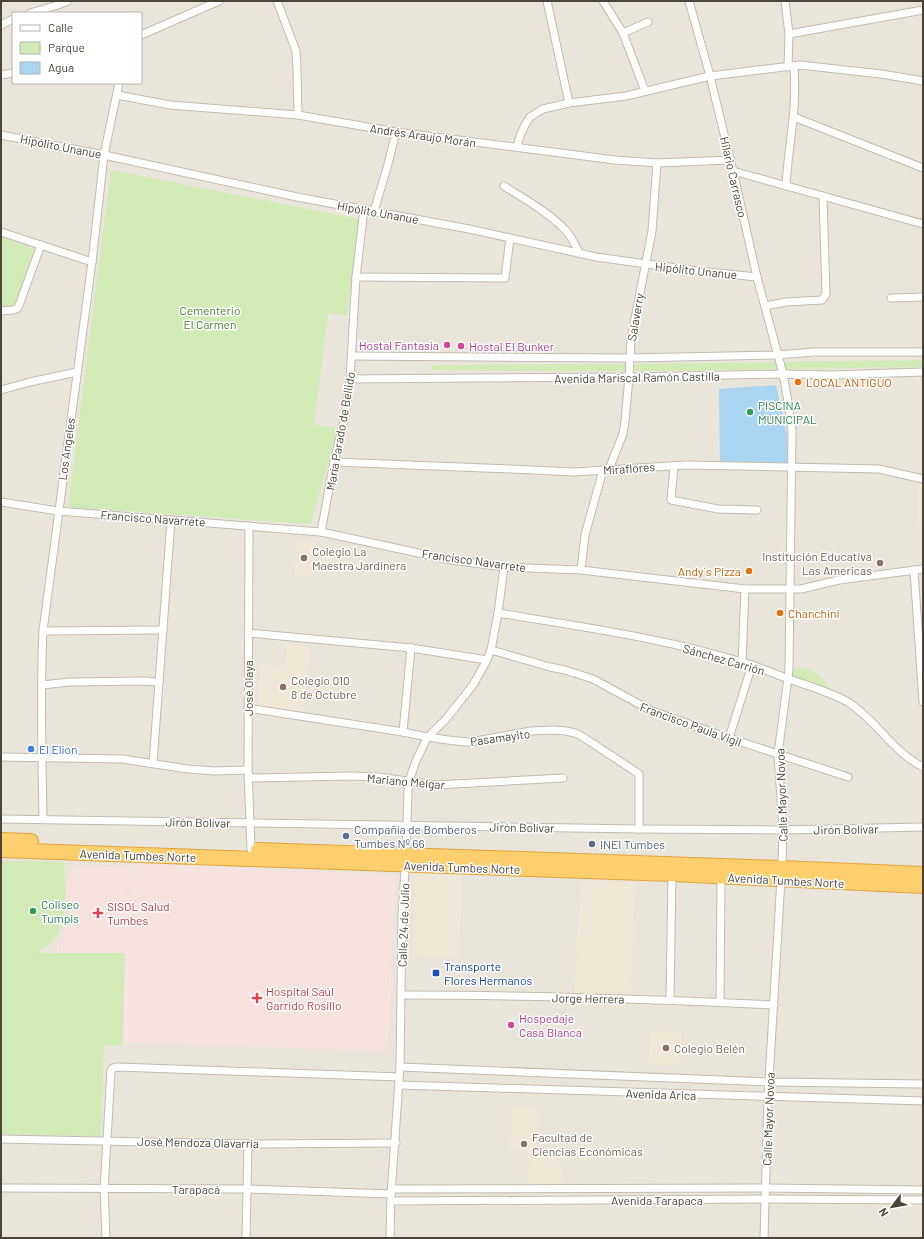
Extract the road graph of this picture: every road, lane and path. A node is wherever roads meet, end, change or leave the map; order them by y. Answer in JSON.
{"nodes":[{"id":1,"x":68,"y":1,"type":"edge"},
{"id":2,"x":219,"y":1,"type":"edge"},
{"id":3,"x":278,"y":1,"type":"edge"},
{"id":4,"x":547,"y":1,"type":"edge"},
{"id":5,"x":603,"y":1,"type":"edge"},
{"id":6,"x":689,"y":1,"type":"edge"},
{"id":7,"x":785,"y":1,"type":"edge"},
{"id":8,"x":923,"y":10,"type":"edge"},
{"id":9,"x":34,"y":12,"type":"edge"},
{"id":10,"x":12,"y":20,"type":"edge"},
{"id":11,"x":648,"y":22,"type":"dead end"},
{"id":12,"x":1,"y":25,"type":"edge"},
{"id":13,"x":623,"y":34,"type":"junction"},
{"id":14,"x":789,"y":34,"type":"junction"},
{"id":15,"x":142,"y":35,"type":"edge"},
{"id":16,"x":791,"y":66,"type":"junction"},
{"id":17,"x":12,"y":73,"type":"edge"},
{"id":18,"x":1,"y":75,"type":"edge"},
{"id":19,"x":710,"y":76,"type":"junction"},
{"id":20,"x":923,"y":81,"type":"edge"},
{"id":21,"x":119,"y":84,"type":"edge"},
{"id":22,"x":645,"y":91,"type":"junction"},
{"id":23,"x":117,"y":95,"type":"junction"},
{"id":24,"x":569,"y":103,"type":"junction"},
{"id":25,"x":298,"y":115,"type":"junction"},
{"id":26,"x":794,"y":117,"type":"junction"},
{"id":27,"x":396,"y":132,"type":"junction"},
{"id":28,"x":1,"y":135,"type":"edge"},
{"id":29,"x":517,"y":147,"type":"junction"},
{"id":30,"x":104,"y":155,"type":"junction"},
{"id":31,"x":730,"y":160,"type":"junction"},
{"id":32,"x":658,"y":163,"type":"junction"},
{"id":33,"x":923,"y":168,"type":"edge"},
{"id":34,"x":733,"y":171,"type":"junction"},
{"id":35,"x":504,"y":186,"type":"dead end"},
{"id":36,"x":786,"y":186,"type":"junction"},
{"id":37,"x":823,"y":196,"type":"junction"},
{"id":38,"x":364,"y":209,"type":"junction"},
{"id":39,"x":374,"y":211,"type":"junction"},
{"id":40,"x":923,"y":224,"type":"edge"},
{"id":41,"x":1,"y":232,"type":"edge"},
{"id":42,"x":510,"y":238,"type":"junction"},
{"id":43,"x":41,"y":245,"type":"junction"},
{"id":44,"x":579,"y":253,"type":"junction"},
{"id":45,"x":92,"y":262,"type":"junction"},
{"id":46,"x":645,"y":265,"type":"junction"},
{"id":47,"x":356,"y":277,"type":"junction"},
{"id":48,"x":757,"y":277,"type":"junction"},
{"id":49,"x":923,"y":297,"type":"edge"},
{"id":50,"x":891,"y":298,"type":"dead end"},
{"id":51,"x":764,"y":306,"type":"junction"},
{"id":52,"x":1,"y":311,"type":"edge"},
{"id":53,"x":923,"y":352,"type":"edge"},
{"id":54,"x":777,"y":355,"type":"junction"},
{"id":55,"x":352,"y":356,"type":"junction"},
{"id":56,"x":630,"y":358,"type":"junction"},
{"id":57,"x":77,"y":372,"type":"junction"},
{"id":58,"x":923,"y":372,"type":"edge"},
{"id":59,"x":783,"y":374,"type":"junction"},
{"id":60,"x":629,"y":377,"type":"junction"},
{"id":61,"x":350,"y":379,"type":"junction"},
{"id":62,"x":1,"y":390,"type":"edge"},
{"id":63,"x":334,"y":462,"type":"junction"},
{"id":64,"x":674,"y":466,"type":"junction"},
{"id":65,"x":792,"y":468,"type":"junction"},
{"id":66,"x":606,"y":470,"type":"junction"},
{"id":67,"x":923,"y":479,"type":"edge"},
{"id":68,"x":1,"y":502,"type":"edge"},
{"id":69,"x":757,"y":510,"type":"dead end"},
{"id":70,"x":58,"y":511,"type":"junction"},
{"id":71,"x":171,"y":520,"type":"junction"},
{"id":72,"x":249,"y":526,"type":"junction"},
{"id":73,"x":321,"y":532,"type":"junction"},
{"id":74,"x":504,"y":567,"type":"junction"},
{"id":75,"x":923,"y":569,"type":"edge"},
{"id":76,"x":581,"y":570,"type":"junction"},
{"id":77,"x":914,"y":570,"type":"junction"},
{"id":78,"x":745,"y":589,"type":"junction"},
{"id":79,"x":790,"y":590,"type":"junction"},
{"id":80,"x":498,"y":612,"type":"junction"},
{"id":81,"x":163,"y":630,"type":"junction"},
{"id":82,"x":43,"y":631,"type":"junction"},
{"id":83,"x":248,"y":633,"type":"junction"},
{"id":84,"x":411,"y":648,"type":"junction"},
{"id":85,"x":491,"y":650,"type":"junction"},
{"id":86,"x":487,"y":660,"type":"junction"},
{"id":87,"x":742,"y":663,"type":"junction"},
{"id":88,"x":752,"y":666,"type":"junction"},
{"id":89,"x":788,"y":679,"type":"junction"},
{"id":90,"x":159,"y":682,"type":"junction"},
{"id":91,"x":42,"y":685,"type":"junction"},
{"id":92,"x":923,"y":698,"type":"edge"},
{"id":93,"x":923,"y":702,"type":"edge"},
{"id":94,"x":248,"y":708,"type":"junction"},
{"id":95,"x":403,"y":732,"type":"junction"},
{"id":96,"x":427,"y":738,"type":"junction"},
{"id":97,"x":729,"y":738,"type":"junction"},
{"id":98,"x":778,"y":754,"type":"junction"},
{"id":99,"x":1,"y":757,"type":"edge"},
{"id":100,"x":42,"y":758,"type":"junction"},
{"id":101,"x":153,"y":763,"type":"junction"},
{"id":102,"x":923,"y":767,"type":"edge"},
{"id":103,"x":248,"y":770,"type":"junction"},
{"id":104,"x":848,"y":776,"type":"dead end"},
{"id":105,"x":248,"y":778,"type":"junction"},
{"id":106,"x":563,"y":778,"type":"dead end"},
{"id":107,"x":409,"y":781,"type":"junction"},
{"id":108,"x":1,"y":818,"type":"edge"},
{"id":109,"x":43,"y":818,"type":"junction"},
{"id":110,"x":250,"y":823,"type":"junction"},
{"id":111,"x":408,"y":826,"type":"junction"},
{"id":112,"x":923,"y":827,"type":"edge"},
{"id":113,"x":639,"y":829,"type":"junction"},
{"id":114,"x":783,"y":830,"type":"junction"},
{"id":115,"x":1,"y":840,"type":"edge"},
{"id":116,"x":1,"y":850,"type":"edge"},
{"id":117,"x":251,"y":850,"type":"junction"},
{"id":118,"x":406,"y":860,"type":"junction"},
{"id":119,"x":672,"y":874,"type":"junction"},
{"id":120,"x":781,"y":874,"type":"junction"},
{"id":121,"x":923,"y":874,"type":"edge"},
{"id":122,"x":721,"y":876,"type":"junction"},
{"id":123,"x":923,"y":886,"type":"edge"},
{"id":124,"x":402,"y":994,"type":"junction"},
{"id":125,"x":670,"y":1000,"type":"junction"},
{"id":126,"x":720,"y":1002,"type":"junction"},
{"id":127,"x":774,"y":1005,"type":"junction"},
{"id":128,"x":400,"y":1067,"type":"junction"},
{"id":129,"x":399,"y":1077,"type":"junction"},
{"id":130,"x":770,"y":1082,"type":"junction"},
{"id":131,"x":923,"y":1084,"type":"edge"},
{"id":132,"x":399,"y":1085,"type":"junction"},
{"id":133,"x":768,"y":1097,"type":"junction"},
{"id":134,"x":923,"y":1101,"type":"edge"},
{"id":135,"x":1,"y":1139,"type":"edge"},
{"id":136,"x":106,"y":1141,"type":"junction"},
{"id":137,"x":396,"y":1143,"type":"junction"},
{"id":138,"x":248,"y":1144,"type":"junction"},
{"id":139,"x":1,"y":1188,"type":"edge"},
{"id":140,"x":766,"y":1188,"type":"junction"},
{"id":141,"x":104,"y":1189,"type":"junction"},
{"id":142,"x":246,"y":1189,"type":"junction"},
{"id":143,"x":923,"y":1190,"type":"edge"},
{"id":144,"x":391,"y":1195,"type":"junction"},
{"id":145,"x":766,"y":1199,"type":"junction"},
{"id":146,"x":923,"y":1200,"type":"edge"},
{"id":147,"x":106,"y":1238,"type":"edge"},
{"id":148,"x":246,"y":1238,"type":"edge"},
{"id":149,"x":390,"y":1238,"type":"edge"},
{"id":150,"x":764,"y":1238,"type":"edge"}],
"edges":[{"from":1,"to":9,"type":"street"},
{"from":2,"to":15,"type":"street"},
{"from":3,"to":25,"type":"street"},
{"from":4,"to":24,"type":"street"},
{"from":5,"to":13,"type":"street"},
{"from":6,"to":19,"type":"street","name":"Hilario Carrasco"},
{"from":7,"to":14,"type":"street"},
{"from":8,"to":14,"type":"street"},
{"from":10,"to":12,"type":"street"},
{"from":11,"to":13,"type":"street"},
{"from":13,"to":22,"type":"street"},
{"from":14,"to":16,"type":"street"},
{"from":16,"to":19,"type":"street"},
{"from":16,"to":20,"type":"street"},
{"from":16,"to":26,"type":"street"},
{"from":17,"to":18,"type":"street"},
{"from":19,"to":22,"type":"street"},
{"from":19,"to":31,"type":"street","name":"Hilario Carrasco"},
{"from":21,"to":23,"type":"street","name":"Los Angeles"},
{"from":22,"to":24,"type":"street"},
{"from":23,"to":25,"type":"street","name":"Andrés Araujo Morán"},
{"from":23,"to":30,"type":"street","name":"Los Angeles"},
{"from":24,"to":29,"type":"street"},
{"from":25,"to":27,"type":"street","name":"Andrés Araujo Morán"},
{"from":26,"to":33,"type":"street"},
{"from":26,"to":36,"type":"street"},
{"from":27,"to":29,"type":"street","name":"Andrés Araujo Morán"},
{"from":27,"to":39,"type":"street"},
{"from":28,"to":30,"type":"street","name":"Hipólito Unanue"},
{"from":29,"to":32,"type":"street","name":"Andrés Araujo Morán"},
{"from":30,"to":38,"type":"street","name":"Hipólito Unanue"},
{"from":30,"to":45,"type":"street","name":"Los Angeles"},
{"from":31,"to":32,"type":"street","name":"Andrés Araujo Morán"},
{"from":31,"to":34,"type":"street","name":"Hilario Carrasco"},
{"from":32,"to":46,"type":"street","name":"Salaverry"},
{"from":34,"to":36,"type":"street"},
{"from":34,"to":48,"type":"street","name":"Hilario Carrasco"},
{"from":35,"to":44,"type":"street"},
{"from":36,"to":37,"type":"street"},
{"from":37,"to":40,"type":"street"},
{"from":37,"to":51,"type":"street"},
{"from":38,"to":39,"type":"street","name":"Hipólito Unanue"},
{"from":38,"to":47,"type":"street","name":"María Parado de Bellido"},
{"from":39,"to":42,"type":"street","name":"Hipólito Unanue"},
{"from":41,"to":43,"type":"street"},
{"from":42,"to":44,"type":"street","name":"Hipólito Unanue"},
{"from":42,"to":47,"type":"street"},
{"from":43,"to":45,"type":"street"},
{"from":43,"to":52,"type":"street"},
{"from":44,"to":46,"type":"street","name":"Hipólito Unanue"},
{"from":45,"to":57,"type":"street","name":"Los Angeles"},
{"from":46,"to":48,"type":"street","name":"Hipólito Unanue"},
{"from":46,"to":56,"type":"street","name":"Salaverry"},
{"from":47,"to":55,"type":"street","name":"María Parado de Bellido"},
{"from":48,"to":51,"type":"street","name":"Hilario Carrasco"},
{"from":49,"to":50,"type":"street"},
{"from":51,"to":54,"type":"street","name":"Hilario Carrasco"},
{"from":53,"to":54,"type":"street","name":"Avenida Mariscal Ramón Castilla"},
{"from":54,"to":56,"type":"street","name":"Avenida Mariscal Ramón Castilla"},
{"from":54,"to":59,"type":"street","name":"Calle Mayor Novoa"},
{"from":55,"to":56,"type":"street","name":"Avenida Mariscal Ramón Castilla"},
{"from":55,"to":61,"type":"street","name":"María Parado de Bellido"},
{"from":56,"to":60,"type":"street","name":"Salaverry"},
{"from":57,"to":62,"type":"street"},
{"from":57,"to":70,"type":"street","name":"Los Angeles"},
{"from":58,"to":59,"type":"street","name":"Avenida Mariscal Ramón Castilla"},
{"from":59,"to":60,"type":"street","name":"Avenida Mariscal Ramón Castilla"},
{"from":59,"to":65,"type":"street","name":"Calle Mayor Novoa"},
{"from":60,"to":61,"type":"street","name":"Avenida Mariscal Ramón Castilla"},
{"from":60,"to":66,"type":"street","name":"Salaverry"},
{"from":61,"to":63,"type":"street","name":"María Parado de Bellido"},
{"from":63,"to":66,"type":"street","name":"Miraflores"},
{"from":63,"to":73,"type":"street","name":"María Parado de Bellido"},
{"from":64,"to":65,"type":"street","name":"Miraflores"},
{"from":64,"to":66,"type":"street","name":"Miraflores"},
{"from":64,"to":69,"type":"street"},
{"from":65,"to":67,"type":"street","name":"Miraflores"},
{"from":65,"to":79,"type":"street","name":"Calle Mayor Novoa"},
{"from":66,"to":76,"type":"street","name":"Salaverry"},
{"from":68,"to":70,"type":"street","name":"Francisco Navarrete"},
{"from":70,"to":71,"type":"street","name":"Francisco Navarrete"},
{"from":70,"to":82,"type":"street","name":"Los Angeles"},
{"from":71,"to":72,"type":"street","name":"Francisco Navarrete"},
{"from":71,"to":81,"type":"street"},
{"from":72,"to":73,"type":"street","name":"Francisco Navarrete"},
{"from":72,"to":83,"type":"street","name":"José Olaya"},
{"from":73,"to":74,"type":"street","name":"Francisco Navarrete"},
{"from":74,"to":76,"type":"street","name":"Francisco Navarrete"},
{"from":74,"to":80,"type":"street","name":"Calle 24 de Julio"},
{"from":75,"to":77,"type":"street","name":"Francisco Navarrete"},
{"from":76,"to":78,"type":"street","name":"Francisco Navarrete"},
{"from":77,"to":79,"type":"street","name":"Francisco Navarrete"},
{"from":77,"to":92,"type":"street"},
{"from":78,"to":79,"type":"street","name":"Francisco Navarrete"},
{"from":78,"to":87,"type":"street"},
{"from":79,"to":89,"type":"street","name":"Calle Mayor Novoa"},
{"from":80,"to":85,"type":"street","name":"Calle 24 de Julio"},
{"from":80,"to":87,"type":"street","name":"Sánchez Carrión"},
{"from":81,"to":82,"type":"street"},
{"from":81,"to":90,"type":"street"},
{"from":82,"to":91,"type":"street","name":"Los Angeles"},
{"from":83,"to":84,"type":"street"},
{"from":83,"to":94,"type":"street","name":"José Olaya"},
{"from":84,"to":86,"type":"street"},
{"from":84,"to":95,"type":"street"},
{"from":85,"to":86,"type":"street","name":"Calle 24 de Julio"},
{"from":85,"to":97,"type":"street","name":"Francisco Paula Vigil"},
{"from":86,"to":96,"type":"street","name":"Calle 24 de Julio"},
{"from":87,"to":88,"type":"street","name":"Sánchez Carrión"},
{"from":88,"to":89,"type":"street","name":"Sánchez Carrión"},
{"from":88,"to":97,"type":"street"},
{"from":89,"to":98,"type":"street","name":"Calle Mayor Novoa"},
{"from":89,"to":102,"type":"street","name":"Sánchez Carrión"},
{"from":90,"to":91,"type":"street"},
{"from":90,"to":101,"type":"street"},
{"from":91,"to":100,"type":"street","name":"Los Angeles"},
{"from":92,"to":93,"type":"street"},
{"from":94,"to":95,"type":"street","name":"Pasamayito"},
{"from":94,"to":103,"type":"street","name":"José Olaya"},
{"from":95,"to":96,"type":"street","name":"Pasamayito"},
{"from":96,"to":107,"type":"street","name":"Calle 24 de Julio"},
{"from":96,"to":113,"type":"street","name":"Pasamayito"},
{"from":97,"to":98,"type":"street","name":"Francisco Paula Vigil"},
{"from":98,"to":104,"type":"street","name":"Francisco Paula Vigil"},
{"from":98,"to":114,"type":"street","name":"Calle Mayor Novoa"},
{"from":99,"to":100,"type":"street"},
{"from":100,"to":101,"type":"street"},
{"from":100,"to":109,"type":"street","name":"Los Angeles"},
{"from":101,"to":103,"type":"street"},
{"from":103,"to":105,"type":"street","name":"José Olaya"},
{"from":105,"to":107,"type":"street","name":"Mariano Melgar"},
{"from":105,"to":110,"type":"street","name":"José Olaya"},
{"from":106,"to":107,"type":"street","name":"Mariano Melgar"},
{"from":107,"to":111,"type":"street","name":"Calle 24 de Julio"},
{"from":108,"to":109,"type":"street","name":"Jirón Bolívar"},
{"from":109,"to":110,"type":"street","name":"Jirón Bolívar"},
{"from":110,"to":111,"type":"street","name":"Jirón Bolívar"},
{"from":110,"to":117,"type":"street","name":"José Olaya"},
{"from":111,"to":113,"type":"street","name":"Jirón Bolívar"},
{"from":111,"to":118,"type":"street","name":"Calle 24 de Julio"},
{"from":112,"to":114,"type":"street","name":"Jirón Bolívar"},
{"from":113,"to":114,"type":"street","name":"Jirón Bolívar"},
{"from":114,"to":120,"type":"street","name":"Calle Mayor Novoa"},
{"from":115,"to":117,"type":"highway","name":"Avenida Tumbes Norte"},
{"from":116,"to":118,"type":"highway","name":"Avenida Tumbes Norte"},
{"from":117,"to":118,"type":"highway","name":"Avenida Tumbes Norte"},
{"from":118,"to":119,"type":"highway","name":"Avenida Tumbes Norte"},
{"from":118,"to":120,"type":"highway","name":"Avenida Tumbes Norte"},
{"from":118,"to":124,"type":"street","name":"Calle 24 de Julio"},
{"from":119,"to":122,"type":"highway","name":"Avenida Tumbes Norte"},
{"from":119,"to":125,"type":"street"},
{"from":120,"to":121,"type":"highway","name":"Avenida Tumbes Norte"},
{"from":120,"to":122,"type":"highway","name":"Avenida Tumbes Norte"},
{"from":120,"to":123,"type":"highway","name":"Avenida Tumbes Norte"},
{"from":120,"to":127,"type":"street","name":"Calle Mayor Novoa"},
{"from":122,"to":126,"type":"street"},
{"from":124,"to":125,"type":"street","name":"Jorge Herrera"},
{"from":124,"to":128,"type":"street","name":"Calle 24 de Julio"},
{"from":125,"to":126,"type":"street","name":"Jorge Herrera"},
{"from":126,"to":127,"type":"street","name":"Jorge Herrera"},
{"from":127,"to":130,"type":"street","name":"Calle Mayor Novoa"},
{"from":128,"to":129,"type":"street","name":"Calle 24 de Julio"},
{"from":128,"to":130,"type":"street"},
{"from":129,"to":132,"type":"street","name":"Calle 24 de Julio"},
{"from":129,"to":136,"type":"street"},
{"from":130,"to":131,"type":"street"},
{"from":130,"to":133,"type":"street","name":"Calle Mayor Novoa"},
{"from":132,"to":133,"type":"street","name":"Avenida Arica"},
{"from":132,"to":137,"type":"street","name":"Calle 24 de Julio"},
{"from":133,"to":134,"type":"street","name":"Avenida Arica"},
{"from":133,"to":140,"type":"street","name":"Calle Mayor Novoa"},
{"from":135,"to":136,"type":"street","name":"José Mendoza Olavarría"},
{"from":136,"to":138,"type":"street","name":"José Mendoza Olavarría"},
{"from":136,"to":141,"type":"street"},
{"from":137,"to":138,"type":"street","name":"José Mendoza Olavarría"},
{"from":137,"to":144,"type":"street","name":"Calle 24 de Julio"},
{"from":138,"to":142,"type":"street"},
{"from":139,"to":141,"type":"street","name":"Tarapacá"},
{"from":140,"to":143,"type":"street"},
{"from":140,"to":144,"type":"street"},
{"from":140,"to":145,"type":"street","name":"Calle Mayor Novoa"},
{"from":141,"to":142,"type":"street","name":"Tarapacá"},
{"from":141,"to":147,"type":"street"},
{"from":142,"to":144,"type":"street","name":"Tarapacá"},
{"from":142,"to":148,"type":"street"},
{"from":144,"to":145,"type":"street","name":"Avenida Tarapaca"},
{"from":144,"to":149,"type":"street","name":"Calle 24 de Julio"},
{"from":145,"to":146,"type":"street","name":"Avenida Tarapaca"},
{"from":145,"to":150,"type":"street","name":"Calle Mayor Novoa"}]}
